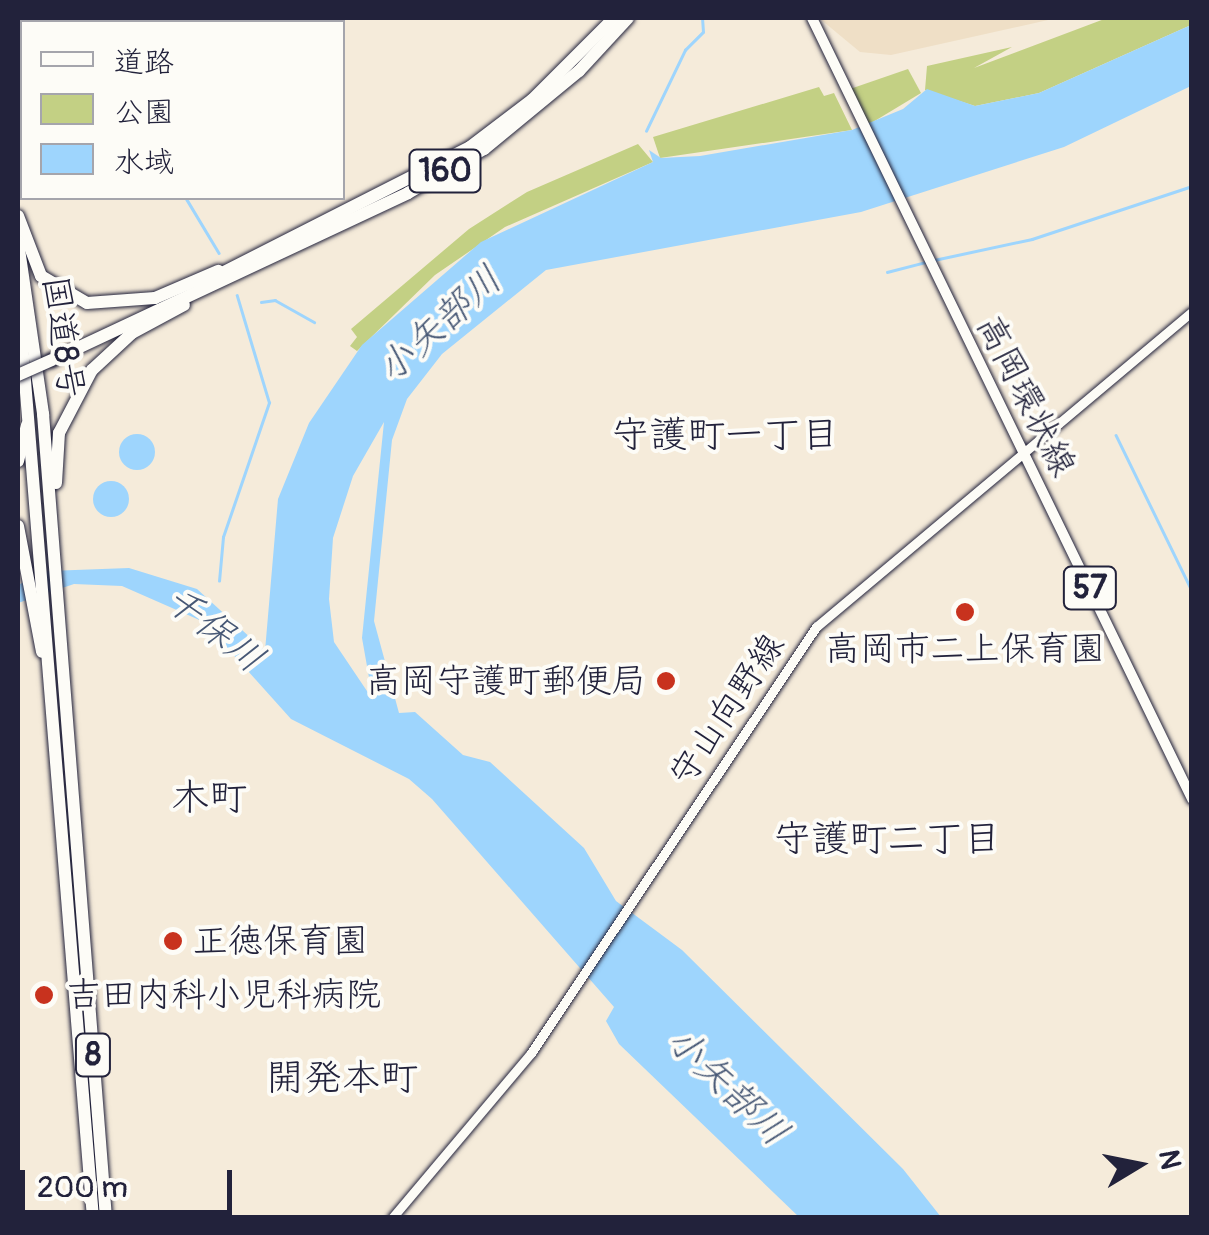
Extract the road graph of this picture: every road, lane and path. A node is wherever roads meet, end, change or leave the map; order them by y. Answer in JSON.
{"nodes":[{"id":1,"x":614,"y":18,"type":"edge"},
{"id":2,"x":628,"y":18,"type":"edge"},
{"id":3,"x":812,"y":18,"type":"edge"},
{"id":4,"x":18,"y":216,"type":"edge"},
{"id":5,"x":18,"y":242,"type":"edge"},
{"id":6,"x":227,"y":274,"type":"junction"},
{"id":7,"x":18,"y":294,"type":"edge"},
{"id":8,"x":1192,"y":310,"type":"edge"},
{"id":9,"x":25,"y":343,"type":"junction"},
{"id":10,"x":50,"y":357,"type":"junction"},
{"id":11,"x":18,"y":367,"type":"edge"},
{"id":12,"x":18,"y":375,"type":"edge"},
{"id":13,"x":1024,"y":451,"type":"junction"},
{"id":14,"x":18,"y":461,"type":"edge"},
{"id":15,"x":50,"y":522,"type":"junction"},
{"id":16,"x":20,"y":530,"type":"edge"},
{"id":17,"x":51,"y":649,"type":"junction"},
{"id":18,"x":1192,"y":798,"type":"edge"},
{"id":19,"x":93,"y":1218,"type":"edge"},
{"id":20,"x":106,"y":1218,"type":"edge"},
{"id":21,"x":392,"y":1218,"type":"edge"}],
"edges":[{"from":1,"to":6,"type":"highway","number":"160"},
{"from":2,"to":6,"type":"highway","number":"160"},
{"from":3,"to":13,"type":"main road","name":"高岡環状線","number":"57"},
{"from":4,"to":6,"type":"highway","number":"160"},
{"from":5,"to":15,"type":"highway","name":"国道8号","number":"8"},
{"from":6,"to":10,"type":"highway","number":"160"},
{"from":6,"to":15,"type":"highway","number":"160"},
{"from":7,"to":9,"type":"highway","name":"国道8号","number":"8"},
{"from":8,"to":13,"type":"main road","name":"守山向野線"},
{"from":9,"to":14,"type":"highway"},
{"from":9,"to":15,"type":"highway","name":"国道8号","number":"8"},
{"from":10,"to":11,"type":"highway","number":"160","bridge":true},
{"from":10,"to":12,"type":"highway","number":"160","bridge":true},
{"from":13,"to":18,"type":"main road","name":"高岡環状線","number":"57"},
{"from":13,"to":21,"type":"main road","name":"守山向野線"},
{"from":15,"to":17,"type":"highway","name":"国道8号","number":"8"},
{"from":16,"to":17,"type":"highway"},
{"from":17,"to":19,"type":"highway","number":"8"},
{"from":17,"to":20,"type":"highway","name":"国道8号","number":"8"}]}
